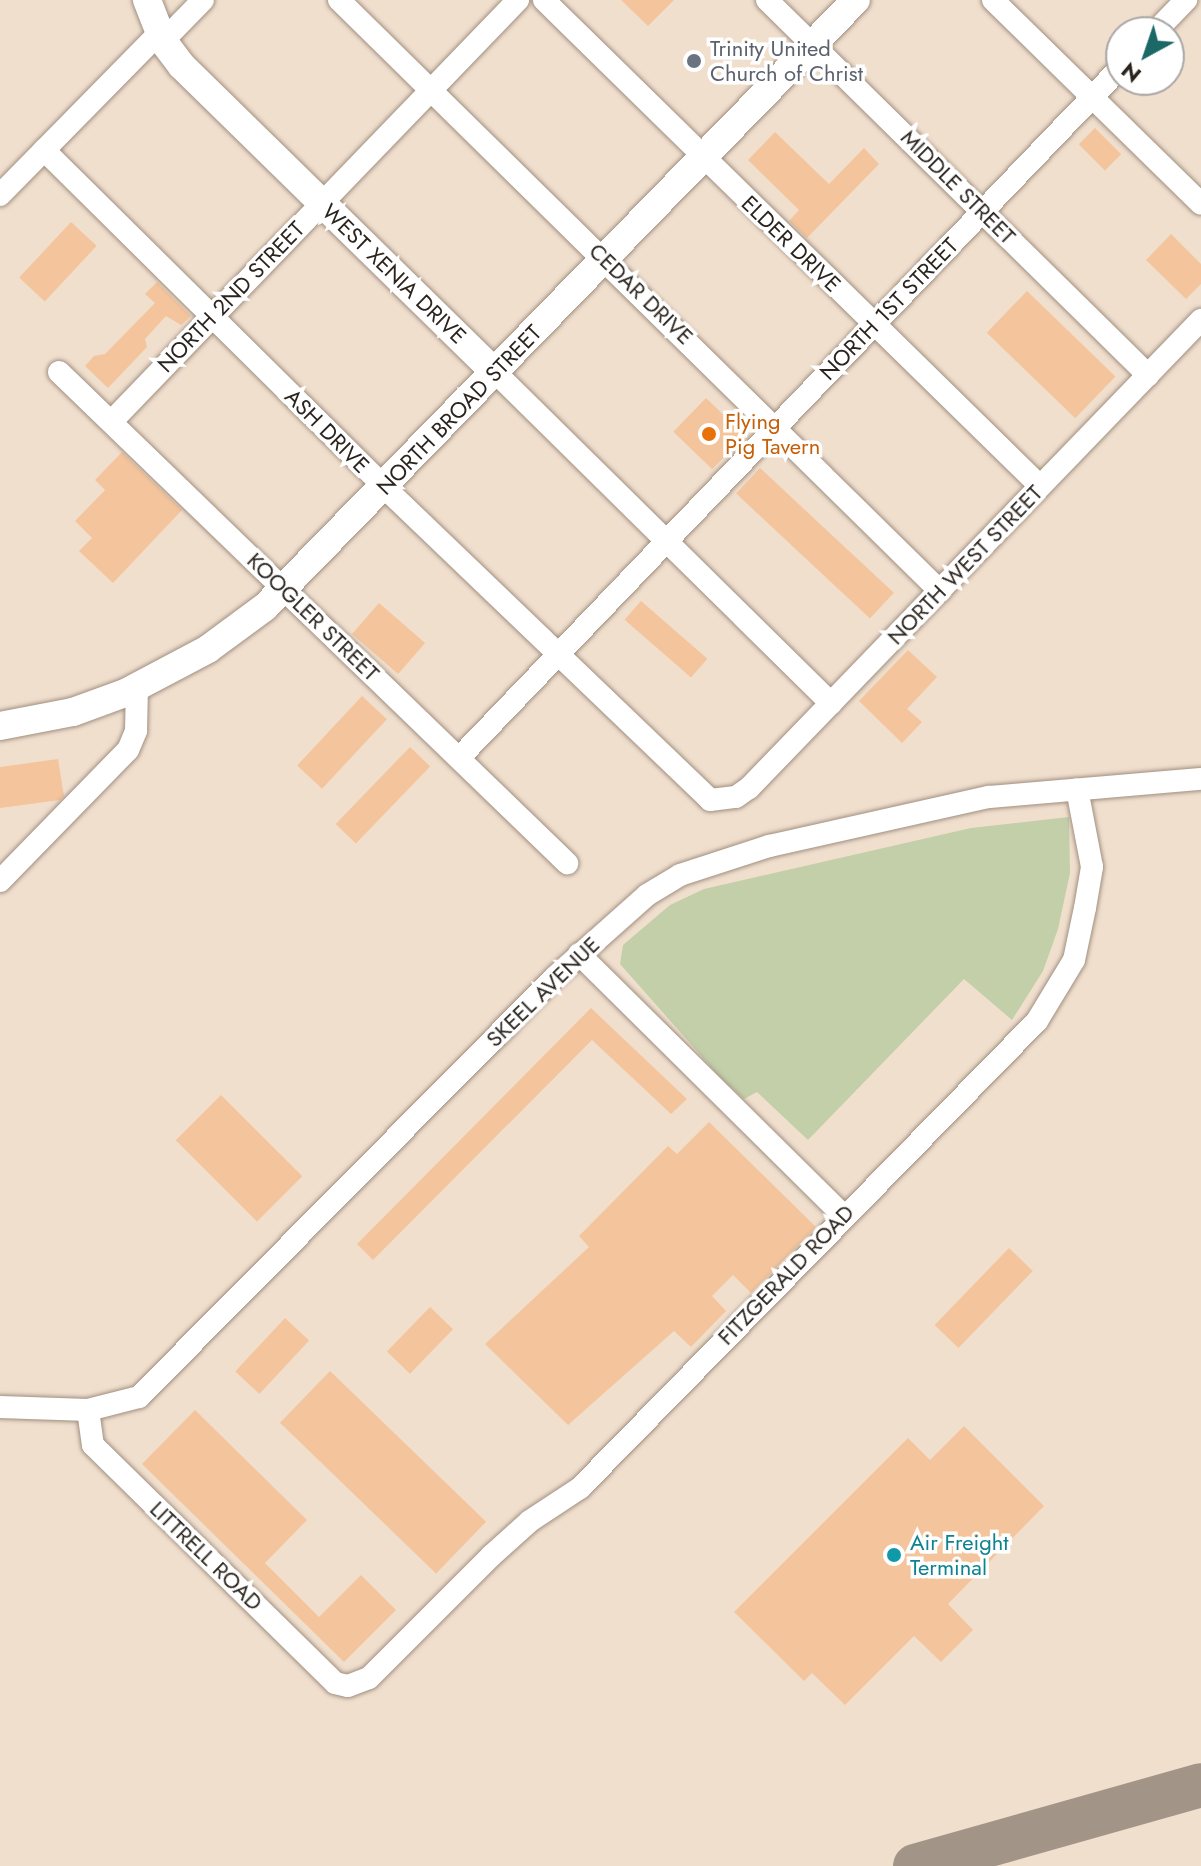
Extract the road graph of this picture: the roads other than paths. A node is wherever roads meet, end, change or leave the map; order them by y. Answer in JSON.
{"nodes":[{"id":1,"x":147,"y":0,"type":"edge"},
{"id":2,"x":203,"y":0,"type":"edge"},
{"id":3,"x":339,"y":0,"type":"edge"},
{"id":4,"x":518,"y":0,"type":"edge"},
{"id":5,"x":544,"y":0,"type":"edge"},
{"id":6,"x":767,"y":0,"type":"edge"},
{"id":7,"x":856,"y":0,"type":"edge"},
{"id":8,"x":993,"y":0,"type":"edge"},
{"id":9,"x":1186,"y":0,"type":"edge"},
{"id":10,"x":1196,"y":0,"type":"edge"},
{"id":11,"x":1201,"y":5,"type":"edge"},
{"id":12,"x":1170,"y":16,"type":"edge"},
{"id":13,"x":161,"y":37,"type":"junction"},
{"id":14,"x":813,"y":45,"type":"junction"},
{"id":15,"x":1105,"y":84,"type":"edge"},
{"id":16,"x":430,"y":91,"type":"junction"},
{"id":17,"x":1092,"y":97,"type":"junction"},
{"id":18,"x":44,"y":150,"type":"junction"},
{"id":19,"x":703,"y":158,"type":"junction"},
{"id":20,"x":0,"y":195,"type":"edge"},
{"id":21,"x":322,"y":203,"type":"junction"},
{"id":22,"x":1201,"y":204,"type":"edge"},
{"id":23,"x":982,"y":212,"type":"junction"},
{"id":24,"x":606,"y":259,"type":"junction"},
{"id":25,"x":212,"y":317,"type":"junction"},
{"id":26,"x":1201,"y":320,"type":"edge"},
{"id":27,"x":874,"y":325,"type":"junction"},
{"id":28,"x":59,"y":372,"type":"dead end"},
{"id":29,"x":495,"y":372,"type":"junction"},
{"id":30,"x":1148,"y":375,"type":"junction"},
{"id":31,"x":112,"y":421,"type":"junction"},
{"id":32,"x":776,"y":427,"type":"junction"},
{"id":33,"x":1040,"y":486,"type":"junction"},
{"id":34,"x":384,"y":487,"type":"junction"},
{"id":35,"x":666,"y":542,"type":"junction"},
{"id":36,"x":284,"y":589,"type":"junction"},
{"id":37,"x":940,"y":591,"type":"junction"},
{"id":38,"x":558,"y":654,"type":"junction"},
{"id":39,"x":137,"y":688,"type":"junction"},
{"id":40,"x":831,"y":703,"type":"junction"},
{"id":41,"x":0,"y":726,"type":"edge"},
{"id":42,"x":459,"y":758,"type":"junction"},
{"id":43,"x":1201,"y":779,"type":"edge"},
{"id":44,"x":1077,"y":789,"type":"junction"},
{"id":45,"x":722,"y":801,"type":"joint"},
{"id":46,"x":567,"y":863,"type":"dead end"},
{"id":47,"x":0,"y":881,"type":"edge"},
{"id":48,"x":579,"y":954,"type":"junction"},
{"id":49,"x":844,"y":1216,"type":"junction"},
{"id":50,"x":0,"y":1407,"type":"edge"},
{"id":51,"x":88,"y":1410,"type":"junction"},
{"id":52,"x":348,"y":1686,"type":"joint"}],
"edges":[{"from":1,"to":13,"type":"main road","name":"WEST XENIA DRIVE"},
{"from":2,"to":13,"type":"street"},
{"from":3,"to":16,"type":"street","name":"CEDAR DRIVE"},
{"from":4,"to":16,"type":"street","name":"NORTH 2ND STREET"},
{"from":5,"to":19,"type":"street","name":"ELDER DRIVE"},
{"from":6,"to":14,"type":"street","name":"MIDDLE STREET"},
{"from":7,"to":14,"type":"main road","name":"NORTH BROAD STREET"},
{"from":8,"to":17,"type":"street"},
{"from":9,"to":12,"type":"street"},
{"from":10,"to":11,"type":"street"},
{"from":13,"to":18,"type":"street"},
{"from":13,"to":21,"type":"main road","name":"WEST XENIA DRIVE"},
{"from":14,"to":19,"type":"main road","name":"NORTH BROAD STREET"},
{"from":14,"to":23,"type":"street","name":"MIDDLE STREET"},
{"from":15,"to":17,"type":"street","name":"NORTH 1ST STREET"},
{"from":16,"to":21,"type":"street","name":"NORTH 2ND STREET"},
{"from":16,"to":24,"type":"street","name":"CEDAR DRIVE"},
{"from":17,"to":22,"type":"street"},
{"from":17,"to":23,"type":"street","name":"NORTH 1ST STREET"},
{"from":18,"to":20,"type":"street"},
{"from":18,"to":25,"type":"street","name":"ASH DRIVE"},
{"from":19,"to":24,"type":"main road","name":"NORTH BROAD STREET"},
{"from":19,"to":27,"type":"street","name":"ELDER DRIVE"},
{"from":21,"to":25,"type":"street","name":"NORTH 2ND STREET"},
{"from":21,"to":29,"type":"main road","name":"WEST XENIA DRIVE"},
{"from":23,"to":27,"type":"street","name":"NORTH 1ST STREET"},
{"from":23,"to":30,"type":"street","name":"MIDDLE STREET"},
{"from":24,"to":29,"type":"main road","name":"NORTH BROAD STREET"},
{"from":24,"to":32,"type":"street","name":"CEDAR DRIVE"},
{"from":25,"to":31,"type":"street","name":"NORTH 2ND STREET"},
{"from":25,"to":34,"type":"street","name":"ASH DRIVE"},
{"from":26,"to":30,"type":"street","name":"NORTH WEST STREET"},
{"from":27,"to":32,"type":"street","name":"NORTH 1ST STREET"},
{"from":27,"to":33,"type":"street","name":"ELDER DRIVE"},
{"from":28,"to":31,"type":"street","name":"KOOGLER STREET"},
{"from":29,"to":34,"type":"main road","name":"NORTH BROAD STREET"},
{"from":29,"to":35,"type":"street","name":"WEST XENIA DRIVE"},
{"from":30,"to":33,"type":"street","name":"NORTH WEST STREET"},
{"from":31,"to":36,"type":"street","name":"KOOGLER STREET"},
{"from":32,"to":35,"type":"street","name":"NORTH 1ST STREET"},
{"from":32,"to":37,"type":"street","name":"CEDAR DRIVE"},
{"from":33,"to":37,"type":"street","name":"NORTH WEST STREET"},
{"from":34,"to":36,"type":"main road","name":"NORTH BROAD STREET"},
{"from":34,"to":38,"type":"street","name":"ASH DRIVE"},
{"from":35,"to":38,"type":"street","name":"NORTH 1ST STREET"},
{"from":35,"to":40,"type":"street","name":"WEST XENIA DRIVE"},
{"from":36,"to":39,"type":"main road","name":"NORTH BROAD STREET"},
{"from":36,"to":42,"type":"street","name":"KOOGLER STREET"},
{"from":37,"to":40,"type":"street","name":"NORTH WEST STREET"},
{"from":38,"to":42,"type":"street","name":"NORTH 1ST STREET"},
{"from":38,"to":45,"type":"street","name":"ASH DRIVE"},
{"from":39,"to":41,"type":"main road","name":"NORTH BROAD STREET"},
{"from":39,"to":47,"type":"street"},
{"from":40,"to":45,"type":"street","name":"NORTH WEST STREET"},
{"from":42,"to":46,"type":"street","name":"KOOGLER STREET"},
{"from":43,"to":44,"type":"street","name":"SKEEL AVENUE"},
{"from":44,"to":48,"type":"street","name":"SKEEL AVENUE"},
{"from":44,"to":49,"type":"street","name":"FITZGERALD ROAD"},
{"from":48,"to":49,"type":"street"},
{"from":48,"to":51,"type":"street","name":"SKEEL AVENUE"},
{"from":49,"to":52,"type":"street","name":"FITZGERALD ROAD"},
{"from":50,"to":51,"type":"street","name":"SKEEL AVENUE"},
{"from":51,"to":52,"type":"street","name":"LITTRELL ROAD"}]}
